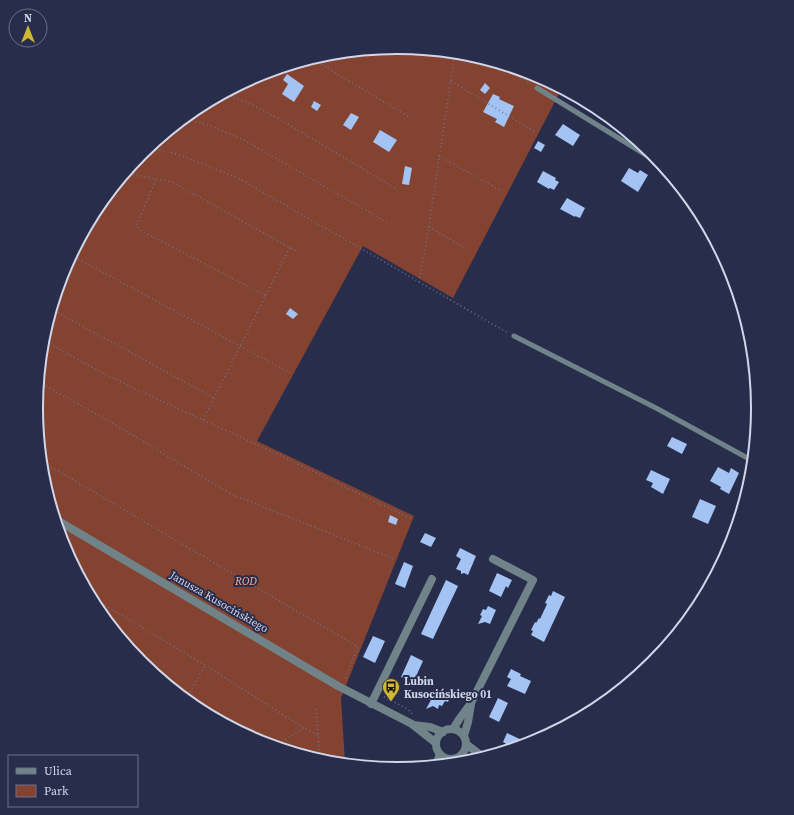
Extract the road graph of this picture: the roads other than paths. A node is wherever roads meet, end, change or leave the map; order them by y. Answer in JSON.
{"nodes":[{"id":1,"x":537,"y":88,"type":"road end"},
{"id":2,"x":643,"y":153,"type":"edge"},
{"id":3,"x":514,"y":336,"type":"road end"},
{"id":4,"x":747,"y":458,"type":"edge"},
{"id":5,"x":63,"y":524,"type":"edge"},
{"id":6,"x":493,"y":559,"type":"dead end"},
{"id":7,"x":432,"y":579,"type":"dead end"},
{"id":8,"x":471,"y":703,"type":"junction"},
{"id":9,"x":372,"y":704,"type":"junction"},
{"id":10,"x":412,"y":724,"type":"junction"},
{"id":11,"x":452,"y":729,"type":"junction"},
{"id":12,"x":443,"y":732,"type":"junction"},
{"id":13,"x":464,"y":736,"type":"junction"},
{"id":14,"x":436,"y":743,"type":"junction"},
{"id":15,"x":466,"y":744,"type":"junction"},
{"id":16,"x":477,"y":752,"type":"edge"},
{"id":17,"x":440,"y":754,"type":"junction"},
{"id":18,"x":461,"y":756,"type":"edge"},
{"id":19,"x":444,"y":758,"type":"edge"},
{"id":20,"x":438,"y":759,"type":"edge"}],
"edges":[{"from":1,"to":2,"type":"lane"},
{"from":3,"to":4,"type":"lane"},
{"from":5,"to":9,"type":"street","name":"Janusza Kusocińskiego"},
{"from":6,"to":8,"type":"street"},
{"from":7,"to":9,"type":"street"},
{"from":8,"to":11,"type":"street"},
{"from":8,"to":13,"type":"street"},
{"from":9,"to":10,"type":"street","name":"Janusza Kusocińskiego"},
{"from":10,"to":12,"type":"street"},
{"from":10,"to":14,"type":"street"},
{"from":11,"to":12,"type":"street"},
{"from":11,"to":13,"type":"street"},
{"from":12,"to":14,"type":"street"},
{"from":13,"to":15,"type":"street"},
{"from":14,"to":17,"type":"street"},
{"from":15,"to":16,"type":"street"},
{"from":15,"to":18,"type":"street"},
{"from":17,"to":19,"type":"street"},
{"from":17,"to":20,"type":"street"}]}
